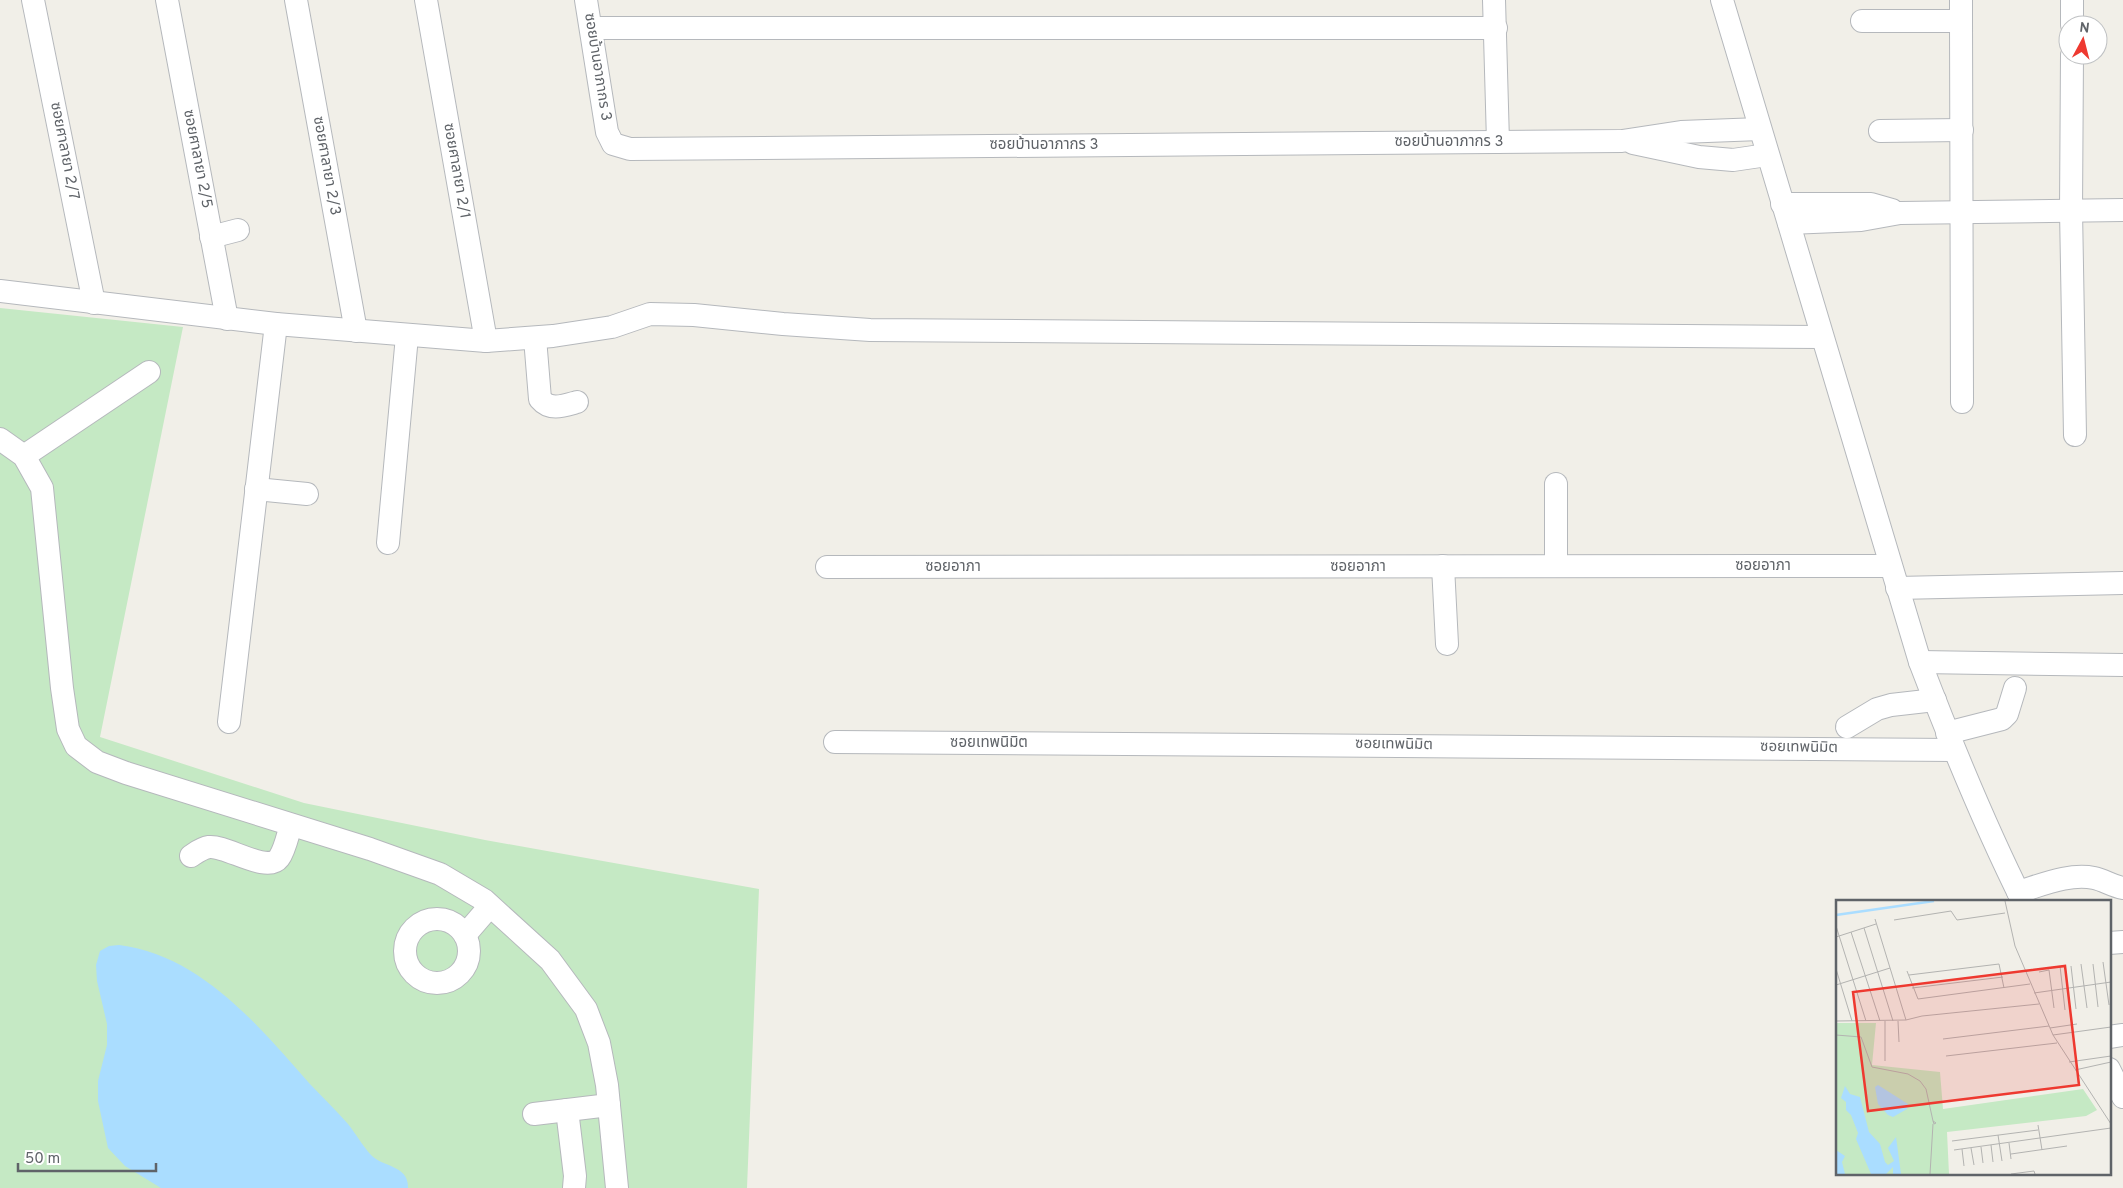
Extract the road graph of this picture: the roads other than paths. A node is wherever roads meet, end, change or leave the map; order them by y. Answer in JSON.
{"nodes":[{"id":1,"x":33,"y":0,"type":"edge"},
{"id":2,"x":167,"y":0,"type":"edge"},
{"id":3,"x":296,"y":0,"type":"edge"},
{"id":4,"x":426,"y":0,"type":"edge"},
{"id":5,"x":586,"y":0,"type":"edge"},
{"id":6,"x":1494,"y":0,"type":"edge"},
{"id":7,"x":1722,"y":0,"type":"edge"},
{"id":8,"x":2072,"y":0,"type":"edge"},
{"id":9,"x":1961,"y":11,"type":"edge"},
{"id":10,"x":2072,"y":15,"type":"edge"},
{"id":11,"x":1862,"y":21,"type":"dead end"},
{"id":12,"x":591,"y":28,"type":"junction"},
{"id":13,"x":1496,"y":28,"type":"junction"},
{"id":14,"x":2072,"y":65,"type":"edge"},
{"id":15,"x":1760,"y":129,"type":"junction"},
{"id":16,"x":1962,"y":130,"type":"junction"},
{"id":17,"x":1880,"y":131,"type":"dead end"},
{"id":18,"x":1622,"y":140,"type":"junction"},
{"id":19,"x":1498,"y":142,"type":"junction"},
{"id":20,"x":1768,"y":155,"type":"junction"},
{"id":21,"x":2071,"y":210,"type":"junction"},
{"id":22,"x":2123,"y":210,"type":"edge"},
{"id":23,"x":1962,"y":211,"type":"junction"},
{"id":24,"x":1785,"y":214,"type":"junction"},
{"id":25,"x":238,"y":230,"type":"dead end"},
{"id":26,"x":211,"y":237,"type":"junction"},
{"id":27,"x":0,"y":291,"type":"edge"},
{"id":28,"x":94,"y":303,"type":"junction"},
{"id":29,"x":227,"y":319,"type":"junction"},
{"id":30,"x":276,"y":324,"type":"junction"},
{"id":31,"x":356,"y":331,"type":"junction"},
{"id":32,"x":407,"y":336,"type":"junction"},
{"id":33,"x":1822,"y":337,"type":"junction"},
{"id":34,"x":535,"y":338,"type":"junction"},
{"id":35,"x":486,"y":341,"type":"junction"},
{"id":36,"x":149,"y":372,"type":"dead end"},
{"id":37,"x":577,"y":402,"type":"dead end"},
{"id":38,"x":1962,"y":402,"type":"dead end"},
{"id":39,"x":2074,"y":435,"type":"dead end"},
{"id":40,"x":0,"y":439,"type":"edge"},
{"id":41,"x":24,"y":456,"type":"junction"},
{"id":42,"x":1556,"y":484,"type":"dead end"},
{"id":43,"x":256,"y":489,"type":"junction"},
{"id":44,"x":307,"y":494,"type":"dead end"},
{"id":45,"x":388,"y":543,"type":"dead end"},
{"id":46,"x":1443,"y":566,"type":"junction"},
{"id":47,"x":1556,"y":566,"type":"junction"},
{"id":48,"x":1890,"y":566,"type":"junction"},
{"id":49,"x":827,"y":567,"type":"dead end"},
{"id":50,"x":2123,"y":583,"type":"edge"},
{"id":51,"x":1897,"y":588,"type":"junction"},
{"id":52,"x":1447,"y":644,"type":"dead end"},
{"id":53,"x":1920,"y":662,"type":"junction"},
{"id":54,"x":2123,"y":664,"type":"edge"},
{"id":55,"x":2015,"y":688,"type":"dead end"},
{"id":56,"x":1935,"y":700,"type":"junction"},
{"id":57,"x":229,"y":722,"type":"dead end"},
{"id":58,"x":1847,"y":727,"type":"dead end"},
{"id":59,"x":835,"y":742,"type":"dead end"},
{"id":60,"x":1950,"y":742,"type":"junction"},
{"id":61,"x":291,"y":825,"type":"junction"},
{"id":62,"x":192,"y":856,"type":"dead end"},
{"id":63,"x":459,"y":885,"type":"junction"},
{"id":64,"x":2123,"y":888,"type":"edge"},
{"id":65,"x":2020,"y":897,"type":"edge"},
{"id":66,"x":490,"y":906,"type":"junction"},
{"id":67,"x":442,"y":920,"type":"junction"},
{"id":68,"x":465,"y":935,"type":"junction"},
{"id":69,"x":2123,"y":942,"type":"edge"},
{"id":70,"x":2110,"y":943,"type":"edge"},
{"id":71,"x":2123,"y":1035,"type":"edge"},
{"id":72,"x":2110,"y":1036,"type":"edge"},
{"id":73,"x":2110,"y":1071,"type":"edge"},
{"id":74,"x":2123,"y":1097,"type":"edge"},
{"id":75,"x":609,"y":1105,"type":"junction"},
{"id":76,"x":567,"y":1110,"type":"junction"},
{"id":77,"x":534,"y":1114,"type":"dead end"},
{"id":78,"x":574,"y":1188,"type":"edge"},
{"id":79,"x":617,"y":1188,"type":"edge"}],
"edges":[{"from":1,"to":28,"type":"street","name":"ซอยศาลายา 2/7"},
{"from":2,"to":26,"type":"street","name":"ซอยศาลายา 2/5"},
{"from":3,"to":31,"type":"street","name":"ซอยศาลายา 2/3"},
{"from":4,"to":35,"type":"street","name":"ซอยศาลายา 2/1"},
{"from":5,"to":12,"type":"street","name":"ซอยบ้านอาภากร 3"},
{"from":6,"to":13,"type":"street"},
{"from":7,"to":15,"type":"street"},
{"from":8,"to":10,"type":"street"},
{"from":9,"to":11,"type":"street"},
{"from":9,"to":16,"type":"street"},
{"from":12,"to":13,"type":"street"},
{"from":12,"to":19,"type":"street","name":"ซอยบ้านอาภากร 3"},
{"from":13,"to":19,"type":"street"},
{"from":14,"to":21,"type":"street"},
{"from":15,"to":18,"type":"street","name":"ซอยบ้านอาภากร 3"},
{"from":15,"to":20,"type":"street"},
{"from":16,"to":17,"type":"street"},
{"from":16,"to":23,"type":"street"},
{"from":18,"to":19,"type":"street","name":"ซอยบ้านอาภากร 3"},
{"from":18,"to":20,"type":"street","name":"ซอยบ้านอาภากร 3"},
{"from":20,"to":24,"type":"street"},
{"from":21,"to":22,"type":"street"},
{"from":21,"to":23,"type":"street"},
{"from":21,"to":39,"type":"street"},
{"from":23,"to":24,"type":"street"},
{"from":23,"to":38,"type":"street"},
{"from":24,"to":33,"type":"street"},
{"from":25,"to":26,"type":"street"},
{"from":26,"to":29,"type":"street","name":"ซอยศาลายา 2/5"},
{"from":27,"to":28,"type":"street"},
{"from":28,"to":29,"type":"street"},
{"from":29,"to":30,"type":"street"},
{"from":30,"to":31,"type":"street"},
{"from":30,"to":43,"type":"street"},
{"from":31,"to":32,"type":"street"},
{"from":32,"to":35,"type":"street"},
{"from":32,"to":45,"type":"street"},
{"from":33,"to":34,"type":"street"},
{"from":33,"to":48,"type":"street"},
{"from":34,"to":35,"type":"street"},
{"from":34,"to":37,"type":"street"},
{"from":36,"to":41,"type":"street"},
{"from":40,"to":41,"type":"street"},
{"from":41,"to":61,"type":"street"},
{"from":42,"to":47,"type":"street"},
{"from":43,"to":44,"type":"street"},
{"from":43,"to":57,"type":"street"},
{"from":46,"to":47,"type":"street","name":"ซอยอาภา"},
{"from":46,"to":49,"type":"street","name":"ซอยอาภา"},
{"from":46,"to":52,"type":"street"},
{"from":47,"to":48,"type":"street","name":"ซอยอาภา"},
{"from":48,"to":51,"type":"street"},
{"from":50,"to":51,"type":"street"},
{"from":51,"to":53,"type":"street"},
{"from":53,"to":54,"type":"street"},
{"from":53,"to":56,"type":"street"},
{"from":55,"to":60,"type":"street","name":"ซอยเทพนิมิต"},
{"from":56,"to":58,"type":"street"},
{"from":56,"to":60,"type":"street"},
{"from":59,"to":60,"type":"street","name":"ซอยเทพนิมิต"},
{"from":60,"to":65,"type":"street"},
{"from":61,"to":62,"type":"street"},
{"from":61,"to":63,"type":"street"},
{"from":63,"to":66,"type":"street"},
{"from":63,"to":67,"type":"street"},
{"from":64,"to":65,"type":"street"},
{"from":66,"to":68,"type":"street"},
{"from":66,"to":75,"type":"street"},
{"from":67,"to":68,"type":"street"},
{"from":67,"to":68,"type":"street"},
{"from":69,"to":70,"type":"street"},
{"from":71,"to":72,"type":"street"},
{"from":73,"to":74,"type":"street"},
{"from":75,"to":76,"type":"street"},
{"from":75,"to":79,"type":"street"},
{"from":76,"to":77,"type":"street"},
{"from":76,"to":78,"type":"street"}]}
